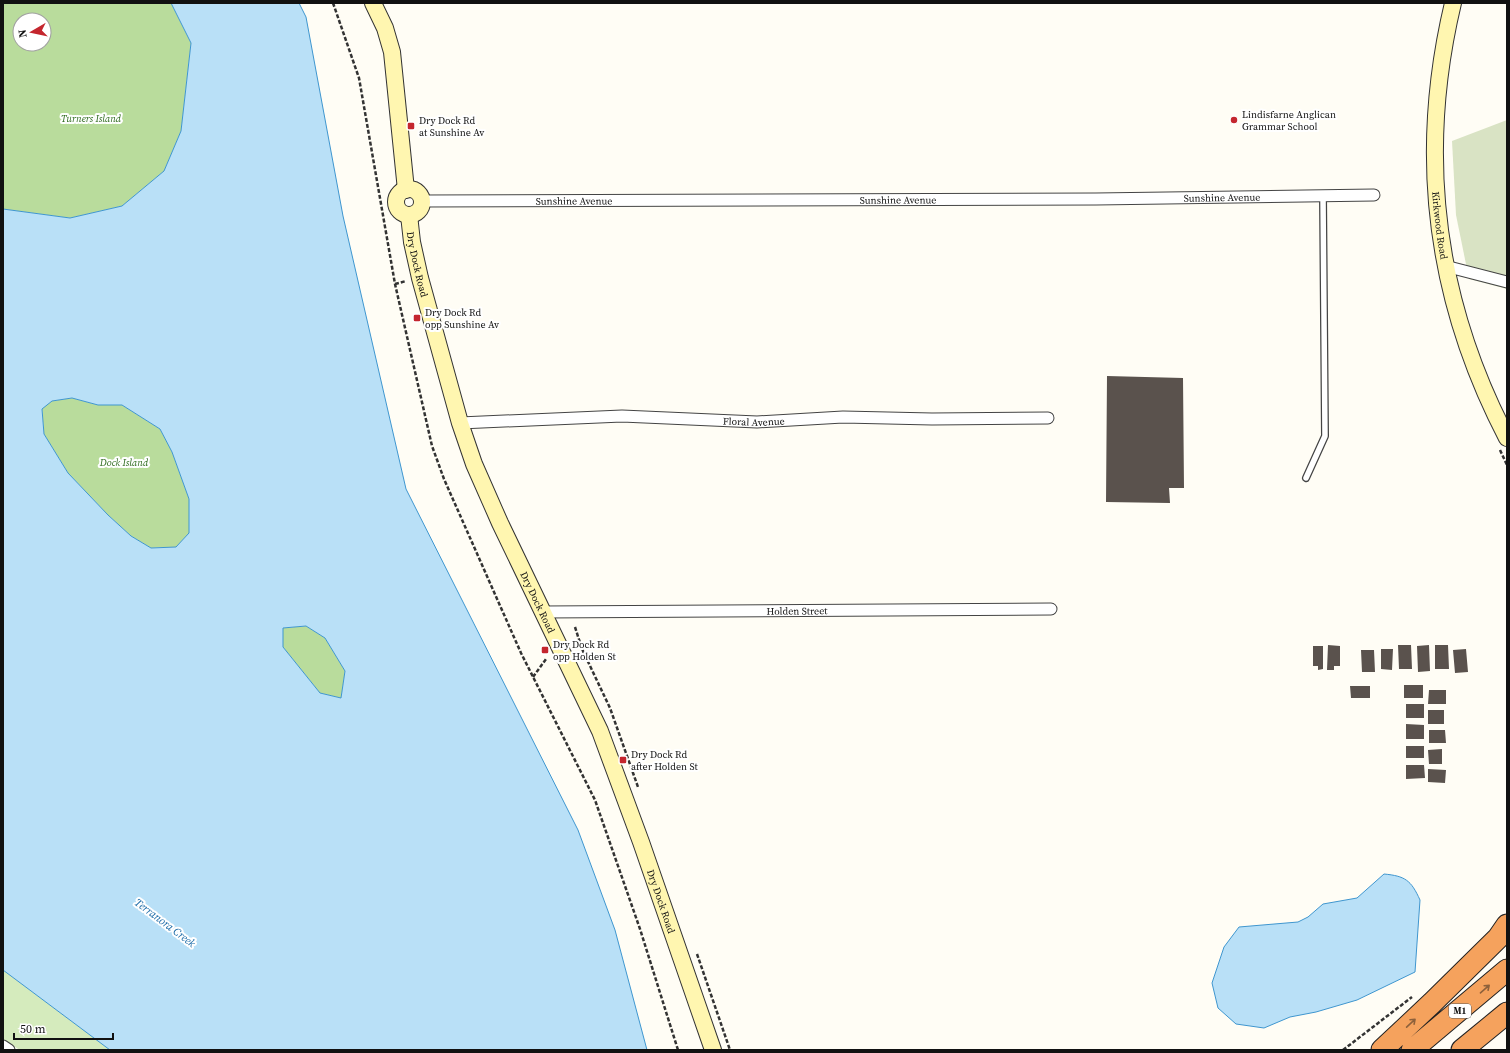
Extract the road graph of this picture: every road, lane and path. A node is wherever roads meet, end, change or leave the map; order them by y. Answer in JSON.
{"nodes":[{"id":1,"x":333,"y":3,"type":"edge"},
{"id":2,"x":372,"y":3,"type":"edge"},
{"id":3,"x":1453,"y":3,"type":"edge"},
{"id":4,"x":406,"y":190,"type":"junction"},
{"id":5,"x":1323,"y":195,"type":"junction"},
{"id":6,"x":1374,"y":195,"type":"dead end"},
{"id":7,"x":422,"y":201,"type":"junction"},
{"id":8,"x":409,"y":215,"type":"junction"},
{"id":9,"x":1445,"y":266,"type":"junction"},
{"id":10,"x":407,"y":281,"type":"dead end"},
{"id":11,"x":1507,"y":282,"type":"edge"},
{"id":12,"x":395,"y":284,"type":"junction"},
{"id":13,"x":1048,"y":418,"type":"dead end"},
{"id":14,"x":460,"y":423,"type":"junction"},
{"id":15,"x":1507,"y":438,"type":"edge"},
{"id":16,"x":1306,"y":478,"type":"dead end"},
{"id":17,"x":1051,"y":609,"type":"dead end"},
{"id":18,"x":543,"y":612,"type":"junction"},
{"id":19,"x":546,"y":659,"type":"dead end"},
{"id":20,"x":533,"y":677,"type":"junction"},
{"id":21,"x":1507,"y":926,"type":"edge"},
{"id":22,"x":1507,"y":970,"type":"edge"},
{"id":23,"x":1416,"y":993,"type":"dead end"},
{"id":24,"x":1507,"y":1013,"type":"edge"},
{"id":25,"x":3,"y":1046,"type":"edge"},
{"id":26,"x":9,"y":1050,"type":"edge"},
{"id":27,"x":678,"y":1050,"type":"edge"},
{"id":28,"x":713,"y":1050,"type":"edge"},
{"id":29,"x":1344,"y":1050,"type":"edge"},
{"id":30,"x":1382,"y":1050,"type":"edge"},
{"id":31,"x":1412,"y":1050,"type":"edge"},
{"id":32,"x":1462,"y":1050,"type":"edge"}],
"edges":[{"from":1,"to":12,"type":"path"},
{"from":2,"to":4,"type":"street"},
{"from":3,"to":9,"type":"street","name":"Kirkwood Road"},
{"from":4,"to":7,"type":"street"},
{"from":4,"to":8,"type":"street"},
{"from":5,"to":6,"type":"street","name":"Sunshine Avenue"},
{"from":5,"to":7,"type":"street","name":"Sunshine Avenue"},
{"from":5,"to":16,"type":"lane"},
{"from":7,"to":8,"type":"street"},
{"from":8,"to":14,"type":"street","name":"Dry Dock Road"},
{"from":9,"to":11,"type":"street"},
{"from":9,"to":15,"type":"street","name":"Kirkwood Road"},
{"from":10,"to":12,"type":"path"},
{"from":12,"to":20,"type":"path"},
{"from":13,"to":14,"type":"street","name":"Floral Avenue"},
{"from":14,"to":18,"type":"street","name":"Dry Dock Road"},
{"from":17,"to":18,"type":"street","name":"Holden Street"},
{"from":18,"to":28,"type":"street","name":"Dry Dock Road"},
{"from":19,"to":20,"type":"path"},
{"from":20,"to":27,"type":"path"},
{"from":30,"to":21,"type":"highway","one_way":true},
{"from":31,"to":22,"type":"highway","number":"M1","one_way":true},
{"from":23,"to":29,"type":"path"},
{"from":24,"to":32,"type":"highway"},
{"from":25,"to":26,"type":"street"}]}
